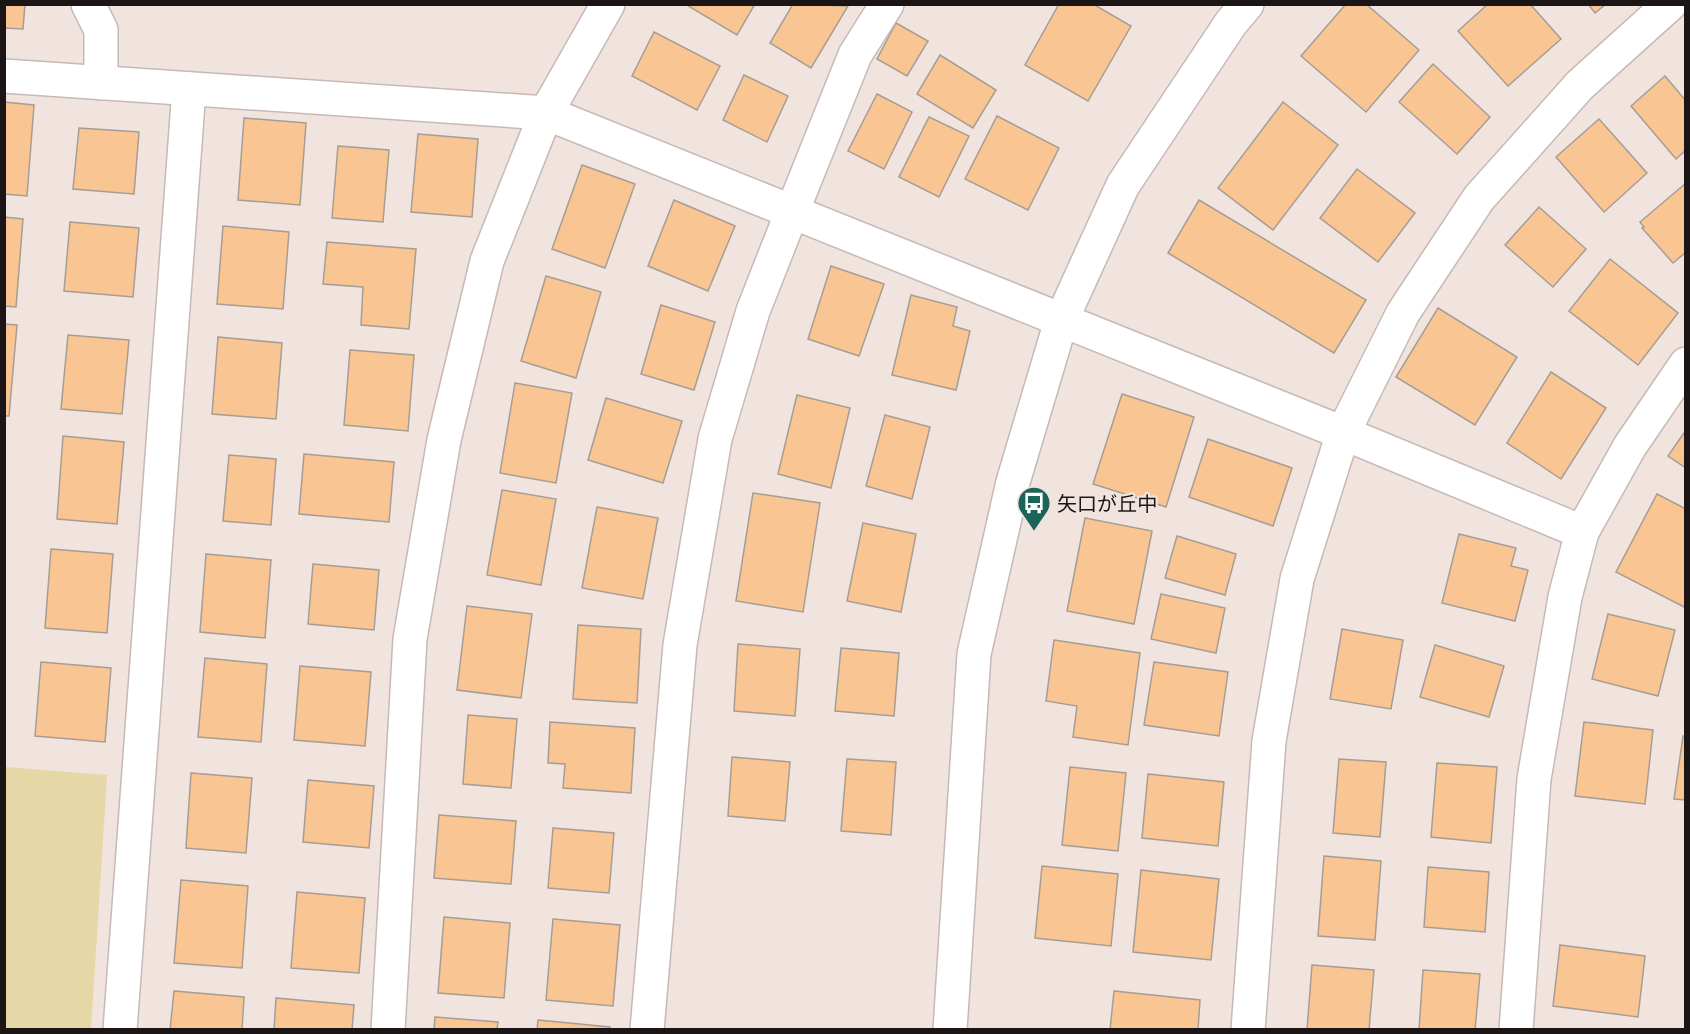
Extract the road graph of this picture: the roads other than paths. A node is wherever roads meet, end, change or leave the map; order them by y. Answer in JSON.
{"nodes":[{"id":1,"x":88,"y":4,"type":"edge"},
{"id":2,"x":608,"y":4,"type":"edge"},
{"id":3,"x":887,"y":4,"type":"edge"},
{"id":4,"x":1247,"y":4,"type":"edge"},
{"id":5,"x":1670,"y":4,"type":"edge"},
{"id":6,"x":4,"y":76,"type":"edge"},
{"id":7,"x":101,"y":83,"type":"junction"},
{"id":8,"x":189,"y":89,"type":"junction"},
{"id":9,"x":546,"y":113,"type":"junction"},
{"id":10,"x":792,"y":212,"type":"junction"},
{"id":11,"x":1061,"y":321,"type":"junction"},
{"id":12,"x":1686,"y":364,"type":"edge"},
{"id":13,"x":1343,"y":433,"type":"junction"},
{"id":14,"x":1582,"y":532,"type":"junction"},
{"id":15,"x":120,"y":1029,"type":"edge"},
{"id":16,"x":388,"y":1029,"type":"edge"},
{"id":17,"x":646,"y":1029,"type":"edge"},
{"id":18,"x":950,"y":1029,"type":"edge"},
{"id":19,"x":1248,"y":1029,"type":"edge"},
{"id":20,"x":1516,"y":1029,"type":"edge"}],
"edges":[{"from":1,"to":7,"type":"street"},
{"from":2,"to":9,"type":"street"},
{"from":3,"to":10,"type":"street"},
{"from":4,"to":11,"type":"street"},
{"from":5,"to":13,"type":"street"},
{"from":6,"to":7,"type":"street"},
{"from":7,"to":8,"type":"street"},
{"from":8,"to":9,"type":"street"},
{"from":8,"to":15,"type":"street"},
{"from":9,"to":10,"type":"street"},
{"from":9,"to":16,"type":"street"},
{"from":10,"to":11,"type":"street"},
{"from":10,"to":17,"type":"street"},
{"from":11,"to":13,"type":"street"},
{"from":11,"to":18,"type":"street"},
{"from":12,"to":14,"type":"street"},
{"from":13,"to":14,"type":"street"},
{"from":13,"to":19,"type":"street"},
{"from":14,"to":20,"type":"street"}]}
